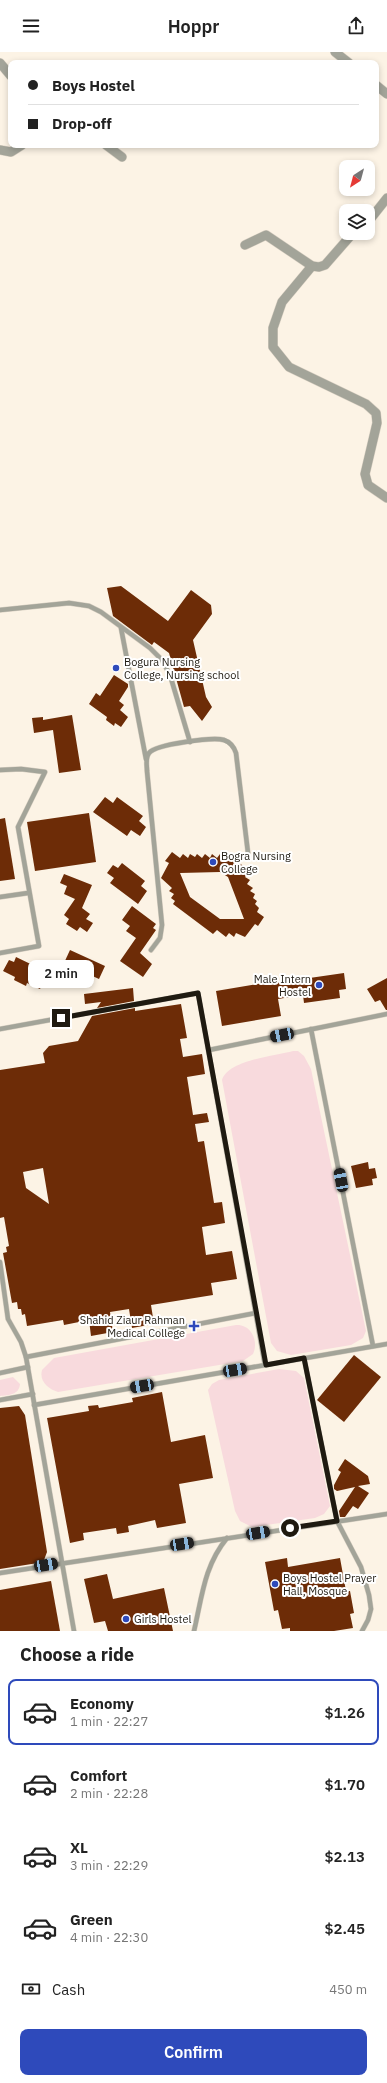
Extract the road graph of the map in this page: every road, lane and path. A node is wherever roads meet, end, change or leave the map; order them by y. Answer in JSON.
{"nodes":[{"id":1,"x":335,"y":52,"type":"edge"},
{"id":2,"x":345,"y":60,"type":"edge"},
{"id":3,"x":0,"y":63,"type":"edge"},
{"id":4,"x":8,"y":72,"type":"edge"},
{"id":5,"x":379,"y":87,"type":"edge"},
{"id":6,"x":387,"y":94,"type":"edge"},
{"id":7,"x":17,"y":148,"type":"edge"},
{"id":8,"x":110,"y":148,"type":"edge"},
{"id":9,"x":0,"y":150,"type":"edge"},
{"id":10,"x":122,"y":157,"type":"dead end"},
{"id":11,"x":387,"y":198,"type":"edge"},
{"id":12,"x":375,"y":213,"type":"edge"},
{"id":13,"x":347,"y":240,"type":"edge"},
{"id":14,"x":245,"y":245,"type":"dead end"},
{"id":15,"x":312,"y":266,"type":"junction"},
{"id":16,"x":387,"y":498,"type":"edge"},
{"id":17,"x":0,"y":610,"type":"edge"},
{"id":18,"x":122,"y":628,"type":"junction"},
{"id":19,"x":190,"y":742,"type":"junction"},
{"id":20,"x":146,"y":762,"type":"junction"},
{"id":21,"x":0,"y":770,"type":"edge"},
{"id":22,"x":248,"y":853,"type":"dead end"},
{"id":23,"x":28,"y":893,"type":"junction"},
{"id":24,"x":0,"y":897,"type":"edge"},
{"id":25,"x":151,"y":950,"type":"dead end"},
{"id":26,"x":0,"y":953,"type":"edge"},
{"id":27,"x":387,"y":1014,"type":"edge"},
{"id":28,"x":0,"y":1029,"type":"edge"},
{"id":29,"x":311,"y":1029,"type":"junction"},
{"id":30,"x":208,"y":1050,"type":"junction"},
{"id":31,"x":0,"y":1262,"type":"edge"},
{"id":32,"x":256,"y":1313,"type":"junction"},
{"id":33,"x":387,"y":1344,"type":"edge"},
{"id":34,"x":373,"y":1346,"type":"junction"},
{"id":35,"x":26,"y":1357,"type":"junction"},
{"id":36,"x":304,"y":1358,"type":"junction"},
{"id":37,"x":266,"y":1365,"type":"junction"},
{"id":38,"x":28,"y":1367,"type":"junction"},
{"id":39,"x":0,"y":1373,"type":"edge"},
{"id":40,"x":33,"y":1394,"type":"junction"},
{"id":41,"x":0,"y":1400,"type":"edge"},
{"id":42,"x":34,"y":1405,"type":"junction"},
{"id":43,"x":387,"y":1514,"type":"edge"},
{"id":44,"x":337,"y":1521,"type":"junction"},
{"id":45,"x":227,"y":1538,"type":"junction"},
{"id":46,"x":62,"y":1563,"type":"junction"},
{"id":47,"x":0,"y":1573,"type":"edge"},
{"id":48,"x":74,"y":1631,"type":"edge"},
{"id":49,"x":194,"y":1631,"type":"edge"},
{"id":50,"x":362,"y":1631,"type":"edge"}],
"edges":[{"from":1,"to":2,"type":"street"},
{"from":3,"to":4,"type":"street"},
{"from":5,"to":6,"type":"street"},
{"from":7,"to":9,"type":"street"},
{"from":8,"to":10,"type":"street"},
{"from":11,"to":12,"type":"street"},
{"from":13,"to":15,"type":"street"},
{"from":14,"to":15,"type":"street"},
{"from":15,"to":16,"type":"street"},
{"from":17,"to":18,"type":"lane"},
{"from":18,"to":19,"type":"lane"},
{"from":18,"to":20,"type":"lane"},
{"from":19,"to":20,"type":"lane"},
{"from":19,"to":22,"type":"lane"},
{"from":20,"to":25,"type":"lane"},
{"from":21,"to":23,"type":"lane"},
{"from":23,"to":24,"type":"lane"},
{"from":23,"to":26,"type":"lane"},
{"from":27,"to":29,"type":"lane"},
{"from":28,"to":30,"type":"lane"},
{"from":29,"to":30,"type":"lane"},
{"from":29,"to":34,"type":"lane"},
{"from":30,"to":32,"type":"lane"},
{"from":31,"to":35,"type":"lane"},
{"from":32,"to":35,"type":"lane"},
{"from":32,"to":37,"type":"lane"},
{"from":33,"to":34,"type":"lane"},
{"from":34,"to":36,"type":"lane"},
{"from":35,"to":38,"type":"lane"},
{"from":36,"to":37,"type":"lane"},
{"from":36,"to":44,"type":"lane"},
{"from":37,"to":42,"type":"lane"},
{"from":38,"to":39,"type":"lane"},
{"from":38,"to":40,"type":"lane"},
{"from":40,"to":41,"type":"lane"},
{"from":40,"to":42,"type":"lane"},
{"from":42,"to":46,"type":"lane"},
{"from":43,"to":44,"type":"lane"},
{"from":44,"to":45,"type":"lane"},
{"from":44,"to":50,"type":"lane"},
{"from":45,"to":46,"type":"lane"},
{"from":45,"to":49,"type":"lane"},
{"from":46,"to":47,"type":"lane"},
{"from":46,"to":48,"type":"lane"}]}
